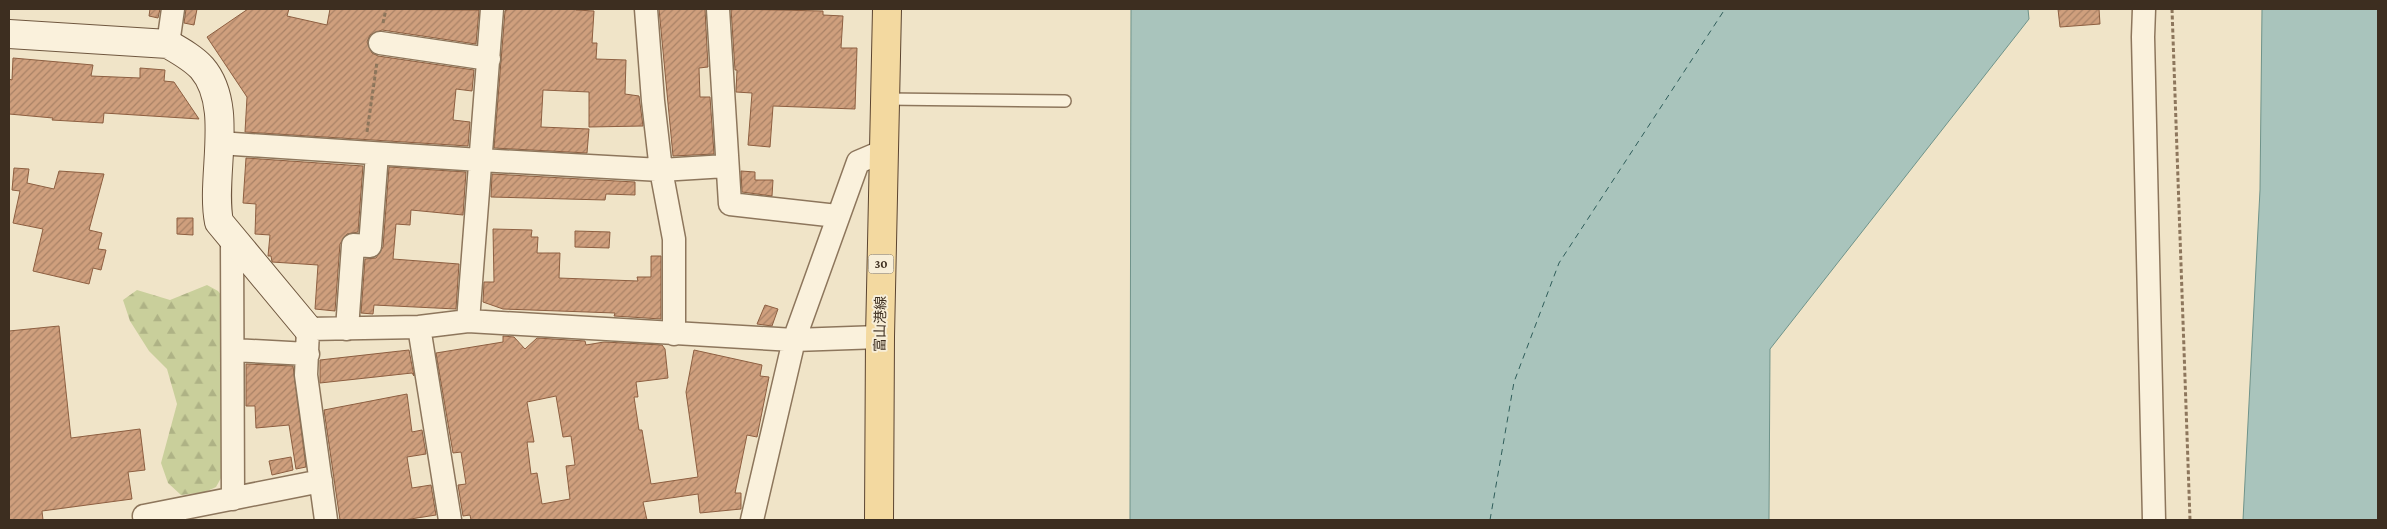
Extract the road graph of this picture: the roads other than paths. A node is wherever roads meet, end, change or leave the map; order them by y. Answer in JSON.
{"nodes":[{"id":1,"x":173,"y":9,"type":"edge"},
{"id":2,"x":492,"y":9,"type":"edge"},
{"id":3,"x":646,"y":9,"type":"edge"},
{"id":4,"x":718,"y":9,"type":"edge"},
{"id":5,"x":887,"y":9,"type":"edge"},
{"id":6,"x":2144,"y":9,"type":"edge"},
{"id":7,"x":9,"y":34,"type":"edge"},
{"id":8,"x":380,"y":42,"type":"road end"},
{"id":9,"x":168,"y":44,"type":"junction"},
{"id":10,"x":489,"y":59,"type":"junction"},
{"id":11,"x":885,"y":99,"type":"junction"},
{"id":12,"x":1065,"y":101,"type":"dead end"},
{"id":13,"x":219,"y":143,"type":"junction"},
{"id":14,"x":884,"y":151,"type":"junction"},
{"id":15,"x":370,"y":153,"type":"junction"},
{"id":16,"x":480,"y":160,"type":"junction"},
{"id":17,"x":726,"y":166,"type":"junction"},
{"id":18,"x":661,"y":170,"type":"junction"},
{"id":19,"x":837,"y":216,"type":"junction"},
{"id":20,"x":232,"y":239,"type":"junction"},
{"id":21,"x":468,"y":320,"type":"junction"},
{"id":22,"x":419,"y":328,"type":"junction"},
{"id":23,"x":347,"y":329,"type":"junction"},
{"id":24,"x":674,"y":334,"type":"junction"},
{"id":25,"x":880,"y":337,"type":"junction"},
{"id":26,"x":794,"y":340,"type":"junction"},
{"id":27,"x":308,"y":342,"type":"junction"},
{"id":28,"x":233,"y":350,"type":"junction"},
{"id":29,"x":321,"y":481,"type":"junction"},
{"id":30,"x":233,"y":499,"type":"junction"},
{"id":31,"x":144,"y":520,"type":"edge"},
{"id":32,"x":326,"y":520,"type":"edge"},
{"id":33,"x":450,"y":520,"type":"edge"},
{"id":34,"x":752,"y":520,"type":"edge"},
{"id":35,"x":878,"y":520,"type":"edge"},
{"id":36,"x":2154,"y":520,"type":"edge"}],
"edges":[{"from":1,"to":9,"type":"street"},
{"from":2,"to":10,"type":"street"},
{"from":3,"to":18,"type":"street"},
{"from":4,"to":17,"type":"street"},
{"from":5,"to":11,"type":"main road","name":"富山港線","number":"30"},
{"from":6,"to":36,"type":"street"},
{"from":7,"to":9,"type":"street"},
{"from":8,"to":10,"type":"street"},
{"from":9,"to":13,"type":"street"},
{"from":10,"to":16,"type":"street"},
{"from":11,"to":12,"type":"lane"},
{"from":11,"to":14,"type":"main road","name":"富山港線","number":"30"},
{"from":13,"to":15,"type":"street"},
{"from":13,"to":20,"type":"street"},
{"from":14,"to":19,"type":"street"},
{"from":14,"to":25,"type":"main road","name":"富山港線","number":"30"},
{"from":15,"to":16,"type":"street"},
{"from":15,"to":23,"type":"street"},
{"from":16,"to":18,"type":"street"},
{"from":16,"to":21,"type":"street"},
{"from":17,"to":18,"type":"street"},
{"from":17,"to":19,"type":"street"},
{"from":18,"to":24,"type":"street"},
{"from":19,"to":26,"type":"street"},
{"from":20,"to":27,"type":"street"},
{"from":20,"to":28,"type":"street"},
{"from":21,"to":22,"type":"street"},
{"from":21,"to":24,"type":"street"},
{"from":22,"to":23,"type":"street"},
{"from":22,"to":33,"type":"street"},
{"from":23,"to":27,"type":"street"},
{"from":24,"to":26,"type":"street"},
{"from":25,"to":26,"type":"street"},
{"from":25,"to":35,"type":"main road","name":"富山港線","number":"30"},
{"from":26,"to":34,"type":"street"},
{"from":27,"to":28,"type":"street"},
{"from":27,"to":29,"type":"street"},
{"from":28,"to":30,"type":"street"},
{"from":29,"to":30,"type":"street"},
{"from":29,"to":32,"type":"street"},
{"from":30,"to":31,"type":"street"}]}
